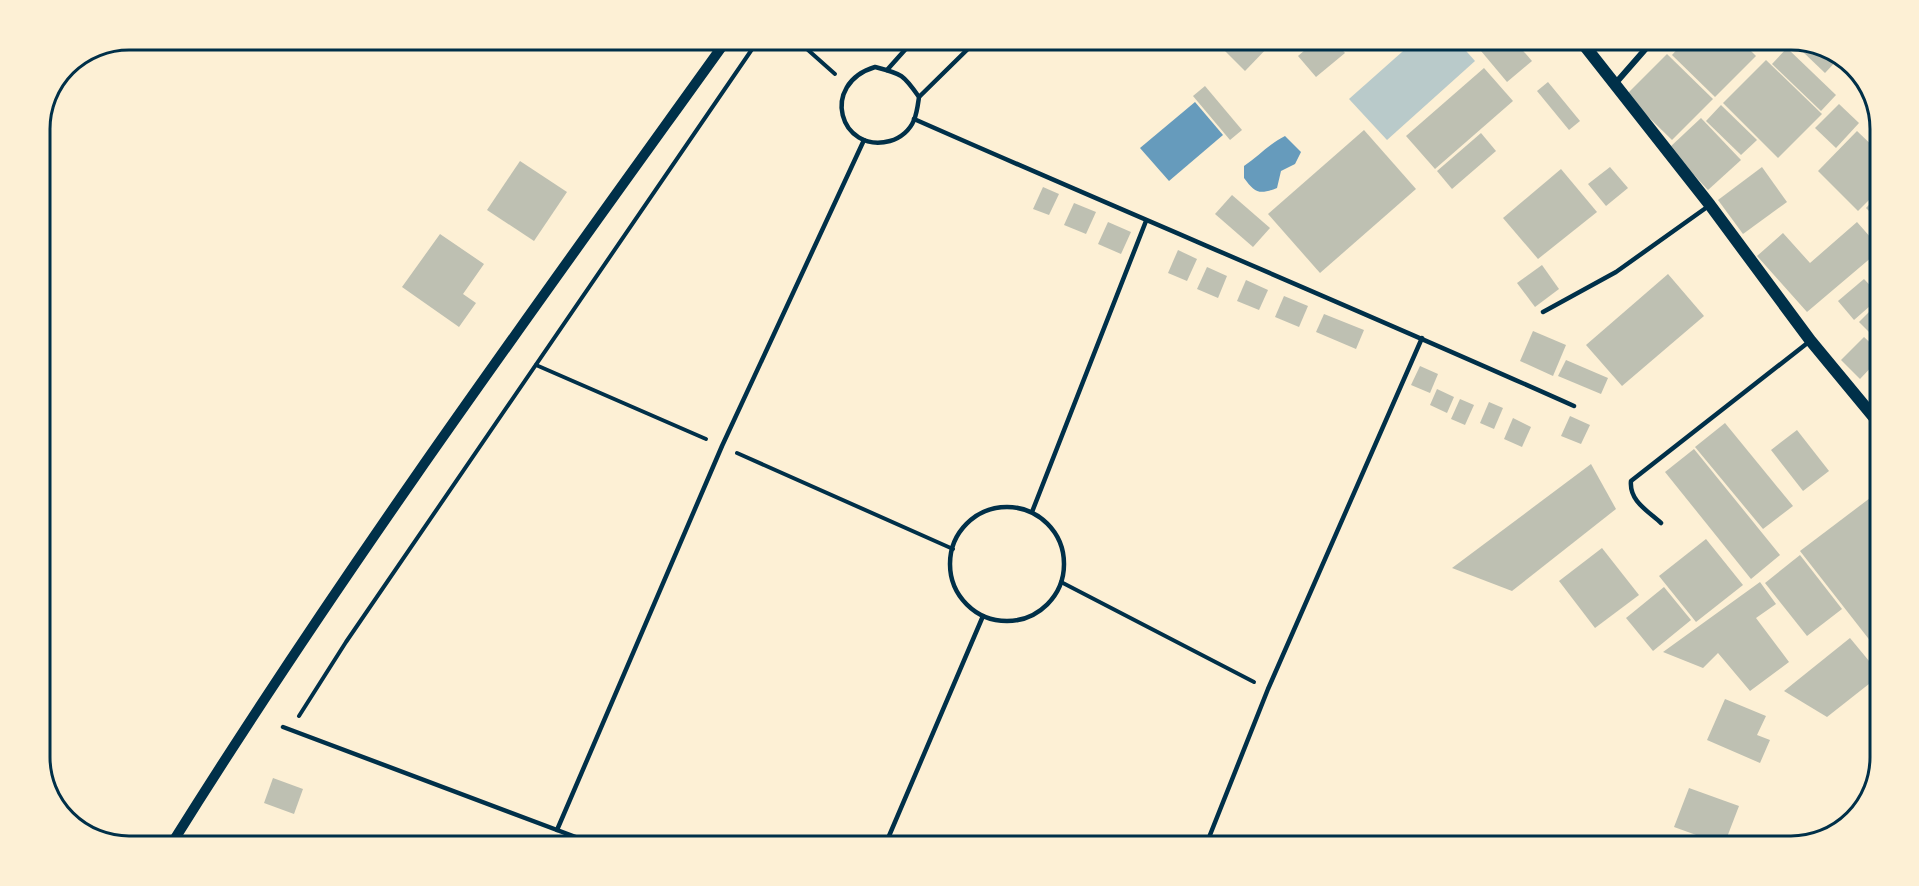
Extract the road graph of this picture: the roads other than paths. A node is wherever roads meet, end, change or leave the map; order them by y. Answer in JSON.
{"nodes":[{"id":1,"x":720,"y":50,"type":"edge"},
{"id":2,"x":905,"y":50,"type":"edge"},
{"id":3,"x":967,"y":50,"type":"edge"},
{"id":4,"x":1588,"y":50,"type":"edge"},
{"id":5,"x":1645,"y":50,"type":"edge"},
{"id":6,"x":887,"y":70,"type":"junction"},
{"id":7,"x":1614,"y":85,"type":"junction"},
{"id":8,"x":920,"y":97,"type":"junction"},
{"id":9,"x":914,"y":119,"type":"junction"},
{"id":10,"x":864,"y":140,"type":"junction"},
{"id":11,"x":1710,"y":205,"type":"junction"},
{"id":12,"x":1146,"y":221,"type":"junction"},
{"id":13,"x":1543,"y":312,"type":"dead end"},
{"id":14,"x":1422,"y":338,"type":"junction"},
{"id":15,"x":1810,"y":340,"type":"junction"},
{"id":16,"x":1574,"y":406,"type":"dead end"},
{"id":17,"x":1869,"y":412,"type":"edge"},
{"id":18,"x":1032,"y":512,"type":"junction"},
{"id":19,"x":1661,"y":523,"type":"dead end"},
{"id":20,"x":983,"y":616,"type":"junction"},
{"id":21,"x":283,"y":727,"type":"dead end"},
{"id":22,"x":557,"y":830,"type":"junction"},
{"id":23,"x":177,"y":836,"type":"edge"},
{"id":24,"x":573,"y":836,"type":"edge"},
{"id":25,"x":889,"y":836,"type":"edge"},
{"id":26,"x":1210,"y":836,"type":"edge"}],
"edges":[{"from":1,"to":23,"type":"street"},
{"from":2,"to":6,"type":"lane"},
{"from":3,"to":8,"type":"lane"},
{"from":4,"to":7,"type":"main road"},
{"from":5,"to":7,"type":"street"},
{"from":6,"to":8,"type":"lane"},
{"from":6,"to":10,"type":"lane"},
{"from":7,"to":11,"type":"main road"},
{"from":8,"to":9,"type":"lane"},
{"from":9,"to":10,"type":"lane"},
{"from":9,"to":12,"type":"lane"},
{"from":10,"to":22,"type":"lane"},
{"from":11,"to":13,"type":"lane"},
{"from":11,"to":15,"type":"main road"},
{"from":12,"to":14,"type":"lane"},
{"from":12,"to":18,"type":"lane"},
{"from":14,"to":16,"type":"lane"},
{"from":14,"to":26,"type":"lane"},
{"from":15,"to":17,"type":"main road"},
{"from":15,"to":19,"type":"lane"},
{"from":18,"to":20,"type":"lane"},
{"from":18,"to":20,"type":"lane"},
{"from":20,"to":25,"type":"lane"},
{"from":21,"to":22,"type":"lane"},
{"from":22,"to":24,"type":"lane"}]}
